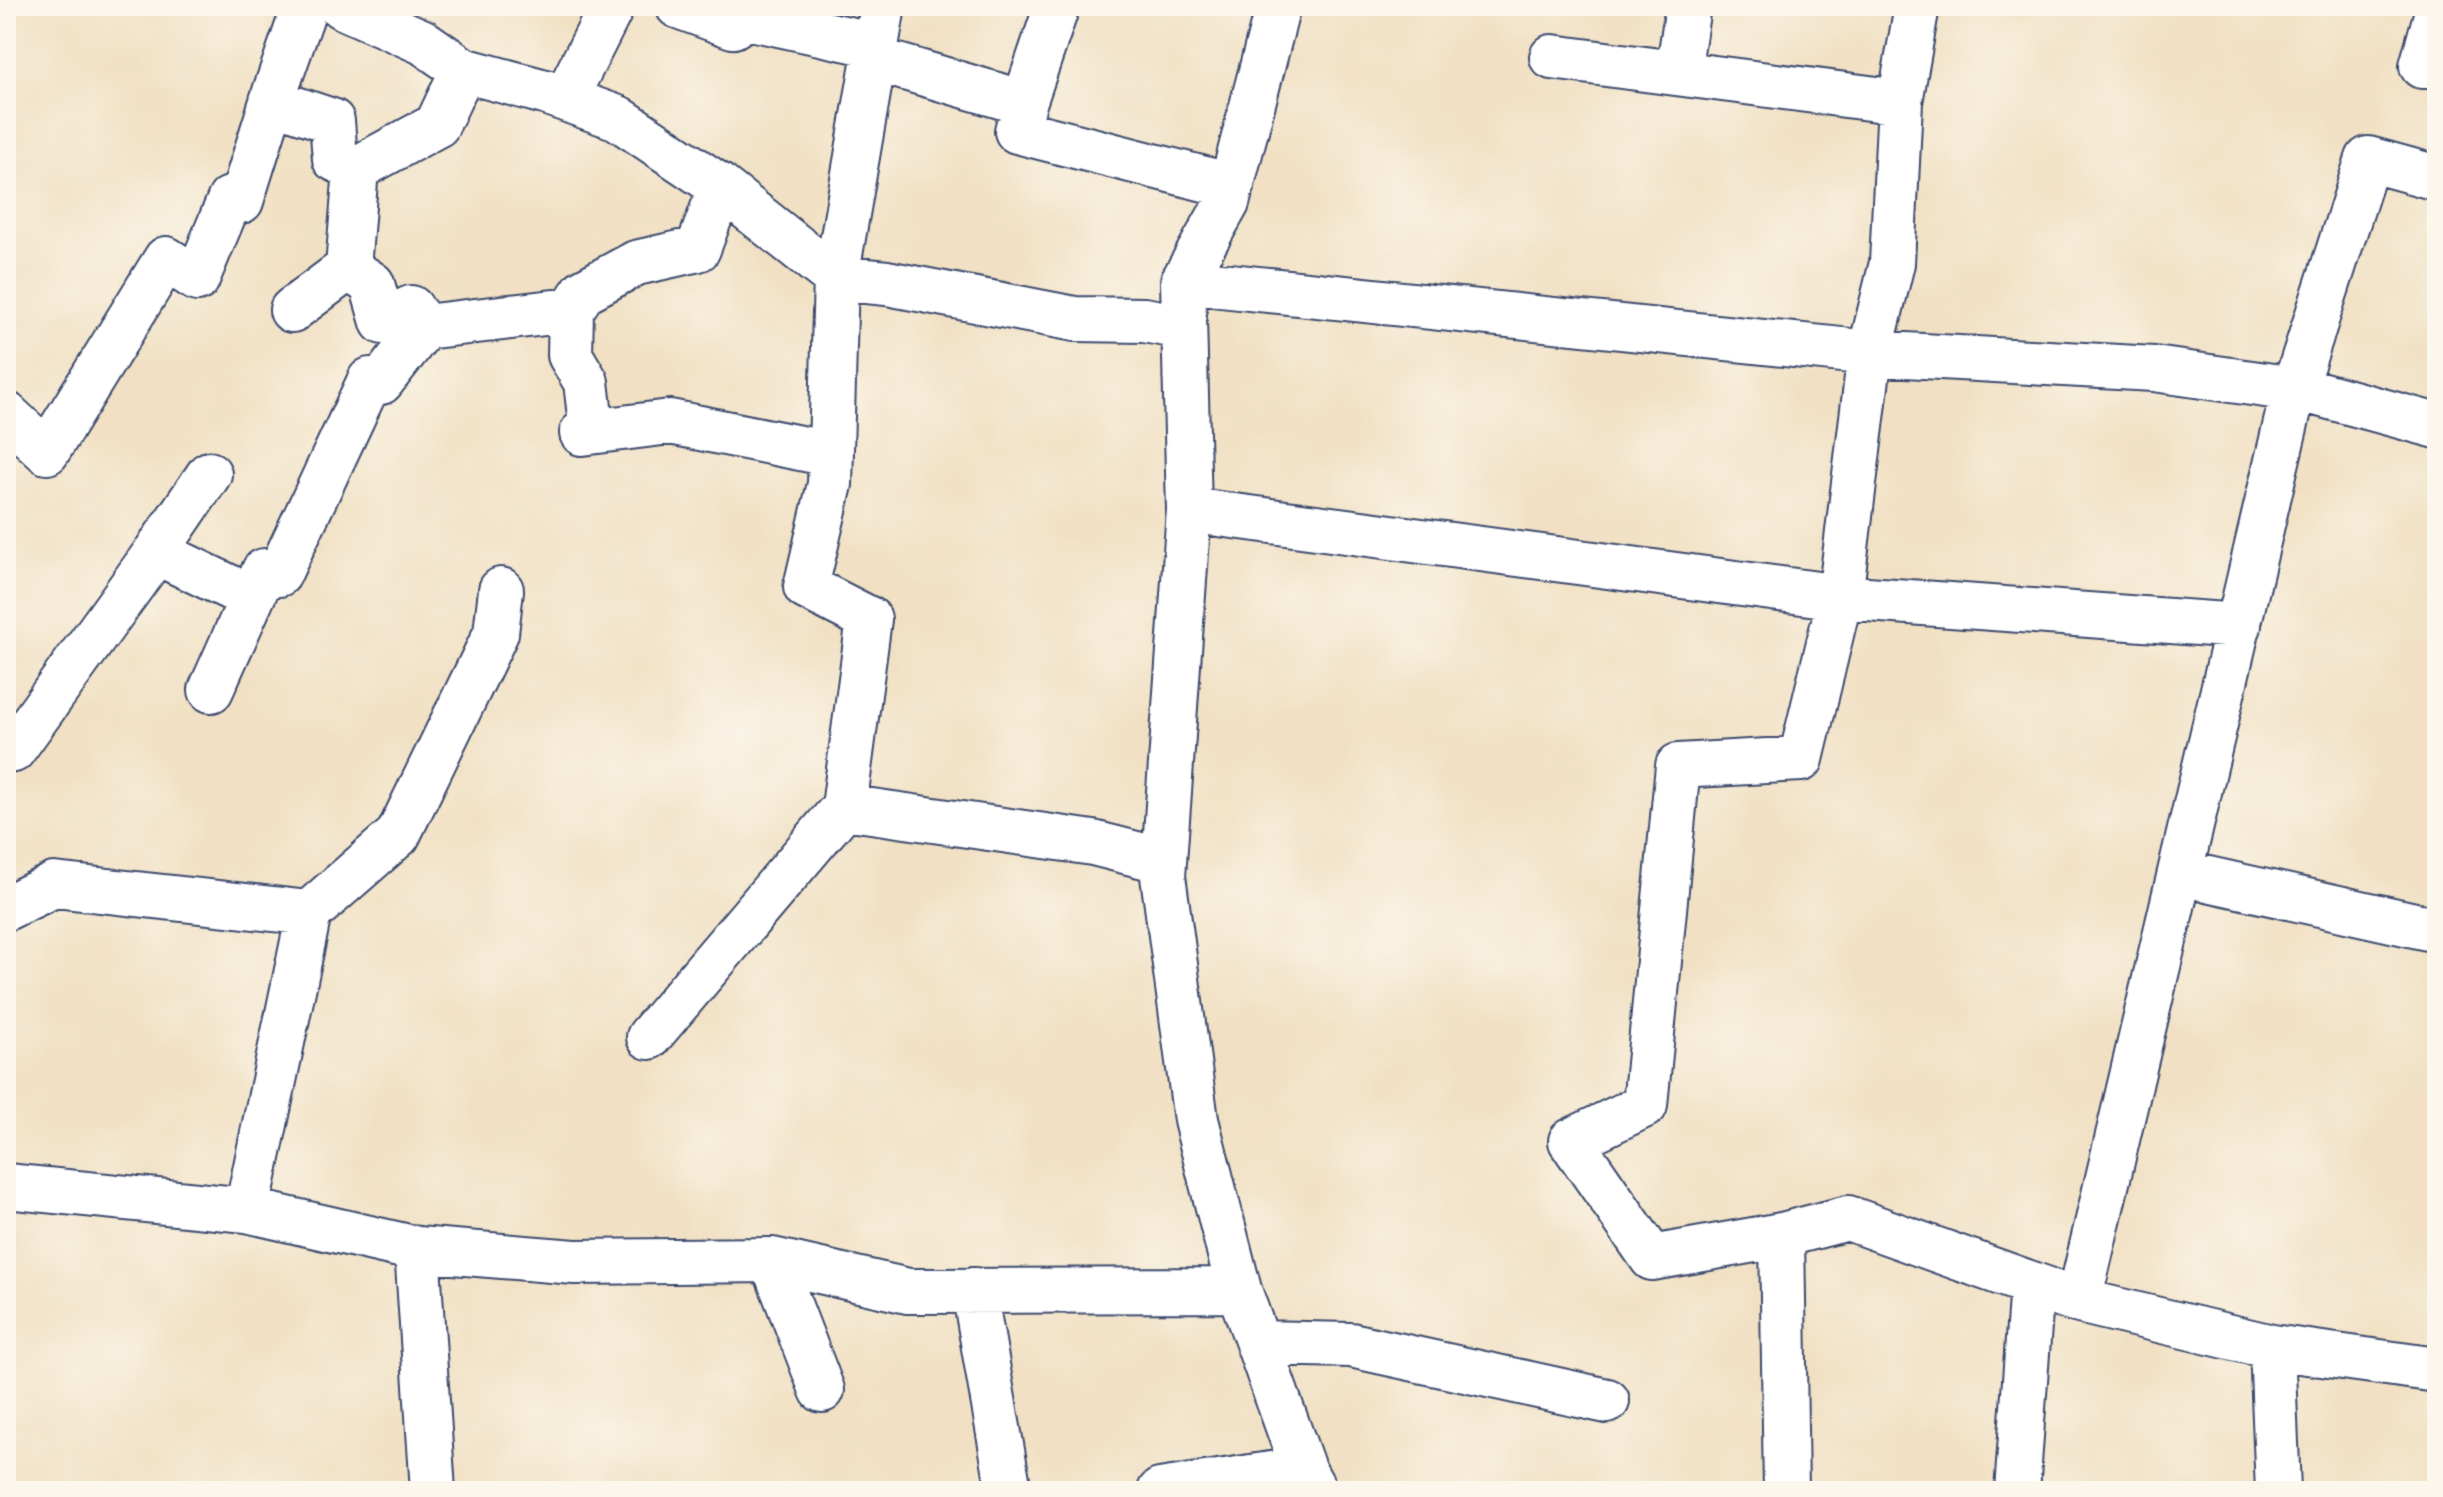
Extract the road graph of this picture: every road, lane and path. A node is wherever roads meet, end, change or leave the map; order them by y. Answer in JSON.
{"nodes":[{"id":1,"x":305,"y":6,"type":"edge"},
{"id":2,"x":341,"y":6,"type":"edge"},
{"id":3,"x":612,"y":6,"type":"edge"},
{"id":4,"x":678,"y":6,"type":"edge"},
{"id":5,"x":1057,"y":6,"type":"edge"},
{"id":6,"x":1278,"y":6,"type":"edge"},
{"id":7,"x":1688,"y":6,"type":"edge"},
{"id":8,"x":1917,"y":6,"type":"edge"},
{"id":9,"x":747,"y":12,"type":"edge"},
{"id":10,"x":2437,"y":12,"type":"edge"},
{"id":11,"x":878,"y":37,"type":"edge"},
{"id":12,"x":1552,"y":57,"type":"dead end"},
{"id":13,"x":2437,"y":66,"type":"edge"},
{"id":14,"x":463,"y":70,"type":"junction"},
{"id":15,"x":1678,"y":73,"type":"junction"},
{"id":16,"x":565,"y":99,"type":"junction"},
{"id":17,"x":272,"y":101,"type":"junction"},
{"id":18,"x":1900,"y":102,"type":"junction"},
{"id":19,"x":1024,"y":103,"type":"junction"},
{"id":20,"x":356,"y":169,"type":"junction"},
{"id":21,"x":2437,"y":178,"type":"edge"},
{"id":22,"x":1232,"y":186,"type":"junction"},
{"id":23,"x":721,"y":187,"type":"junction"},
{"id":24,"x":348,"y":268,"type":"junction"},
{"id":25,"x":836,"y":278,"type":"junction"},
{"id":26,"x":1183,"y":281,"type":"junction"},
{"id":27,"x":292,"y":310,"type":"dead end"},
{"id":28,"x":571,"y":310,"type":"junction"},
{"id":29,"x":424,"y":327,"type":"junction"},
{"id":30,"x":1183,"y":327,"type":"junction"},
{"id":31,"x":1870,"y":353,"type":"junction"},
{"id":32,"x":2294,"y":389,"type":"junction"},
{"id":33,"x":6,"y":414,"type":"edge"},
{"id":34,"x":2437,"y":426,"type":"edge"},
{"id":35,"x":830,"y":454,"type":"junction"},
{"id":36,"x":209,"y":474,"type":"dead end"},
{"id":37,"x":1189,"y":510,"type":"junction"},
{"id":38,"x":156,"y":552,"type":"junction"},
{"id":39,"x":501,"y":590,"type":"dead end"},
{"id":40,"x":1840,"y":597,"type":"junction"},
{"id":41,"x":252,"y":598,"type":"junction"},
{"id":42,"x":2239,"y":626,"type":"junction"},
{"id":43,"x":211,"y":690,"type":"dead end"},
{"id":44,"x":13,"y":750,"type":"dead end"},
{"id":45,"x":844,"y":807,"type":"junction"},
{"id":46,"x":1164,"y":861,"type":"junction"},
{"id":47,"x":2181,"y":873,"type":"junction"},
{"id":48,"x":6,"y":908,"type":"edge"},
{"id":49,"x":309,"y":913,"type":"junction"},
{"id":50,"x":2437,"y":930,"type":"edge"},
{"id":51,"x":649,"y":1037,"type":"dead end"},
{"id":52,"x":6,"y":1186,"type":"edge"},
{"id":53,"x":247,"y":1210,"type":"junction"},
{"id":54,"x":1782,"y":1235,"type":"junction"},
{"id":55,"x":417,"y":1249,"type":"junction"},
{"id":56,"x":772,"y":1260,"type":"junction"},
{"id":57,"x":2032,"y":1284,"type":"junction"},
{"id":58,"x":974,"y":1290,"type":"junction"},
{"id":59,"x":1239,"y":1290,"type":"junction"},
{"id":60,"x":2079,"y":1301,"type":"junction"},
{"id":61,"x":1258,"y":1343,"type":"junction"},
{"id":62,"x":2272,"y":1347,"type":"junction"},
{"id":63,"x":2437,"y":1370,"type":"edge"},
{"id":64,"x":822,"y":1390,"type":"dead end"},
{"id":65,"x":1607,"y":1401,"type":"dead end"},
{"id":66,"x":1309,"y":1480,"type":"edge"},
{"id":67,"x":433,"y":1491,"type":"edge"},
{"id":68,"x":1009,"y":1491,"type":"edge"},
{"id":69,"x":1160,"y":1491,"type":"edge"},
{"id":70,"x":1786,"y":1491,"type":"edge"},
{"id":71,"x":2017,"y":1491,"type":"edge"},
{"id":72,"x":2278,"y":1491,"type":"edge"}],
"edges":[{"from":1,"to":17,"type":"street"},
{"from":2,"to":14,"type":"street"},
{"from":3,"to":16,"type":"street"},
{"from":4,"to":9,"type":"street"},
{"from":5,"to":19,"type":"street"},
{"from":6,"to":22,"type":"street"},
{"from":7,"to":15,"type":"street"},
{"from":8,"to":18,"type":"street"},
{"from":9,"to":11,"type":"street"},
{"from":10,"to":13,"type":"street"},
{"from":11,"to":19,"type":"street"},
{"from":11,"to":25,"type":"street"},
{"from":12,"to":15,"type":"street"},
{"from":14,"to":16,"type":"street"},
{"from":14,"to":20,"type":"street"},
{"from":15,"to":18,"type":"street"},
{"from":16,"to":23,"type":"street"},
{"from":17,"to":20,"type":"street"},
{"from":17,"to":33,"type":"street"},
{"from":18,"to":31,"type":"street"},
{"from":19,"to":22,"type":"street"},
{"from":20,"to":24,"type":"street"},
{"from":21,"to":32,"type":"street"},
{"from":22,"to":26,"type":"street"},
{"from":23,"to":25,"type":"street"},
{"from":23,"to":28,"type":"street"},
{"from":24,"to":27,"type":"street"},
{"from":24,"to":29,"type":"street"},
{"from":25,"to":30,"type":"street"},
{"from":25,"to":35,"type":"street"},
{"from":26,"to":30,"type":"street"},
{"from":26,"to":31,"type":"street"},
{"from":28,"to":29,"type":"street"},
{"from":28,"to":35,"type":"street"},
{"from":29,"to":41,"type":"street"},
{"from":30,"to":37,"type":"street"},
{"from":31,"to":32,"type":"street"},
{"from":31,"to":40,"type":"street"},
{"from":32,"to":34,"type":"street"},
{"from":32,"to":42,"type":"street"},
{"from":35,"to":45,"type":"street"},
{"from":36,"to":38,"type":"street"},
{"from":37,"to":40,"type":"street"},
{"from":37,"to":46,"type":"street"},
{"from":38,"to":41,"type":"street"},
{"from":38,"to":44,"type":"street"},
{"from":39,"to":49,"type":"street"},
{"from":40,"to":42,"type":"street"},
{"from":40,"to":54,"type":"street"},
{"from":41,"to":43,"type":"street"},
{"from":42,"to":47,"type":"street"},
{"from":45,"to":46,"type":"street"},
{"from":45,"to":51,"type":"street"},
{"from":46,"to":59,"type":"street"},
{"from":47,"to":50,"type":"street"},
{"from":47,"to":60,"type":"street"},
{"from":48,"to":49,"type":"street"},
{"from":49,"to":53,"type":"street"},
{"from":52,"to":53,"type":"street"},
{"from":53,"to":55,"type":"street"},
{"from":54,"to":57,"type":"street"},
{"from":54,"to":70,"type":"street"},
{"from":55,"to":56,"type":"street"},
{"from":55,"to":67,"type":"street"},
{"from":56,"to":58,"type":"street"},
{"from":56,"to":64,"type":"street"},
{"from":57,"to":60,"type":"street"},
{"from":57,"to":71,"type":"street"},
{"from":58,"to":59,"type":"street"},
{"from":58,"to":68,"type":"street"},
{"from":59,"to":61,"type":"street"},
{"from":60,"to":62,"type":"street"},
{"from":61,"to":65,"type":"street"},
{"from":61,"to":66,"type":"street"},
{"from":62,"to":63,"type":"street"},
{"from":62,"to":72,"type":"street"},
{"from":66,"to":69,"type":"street"}]}
